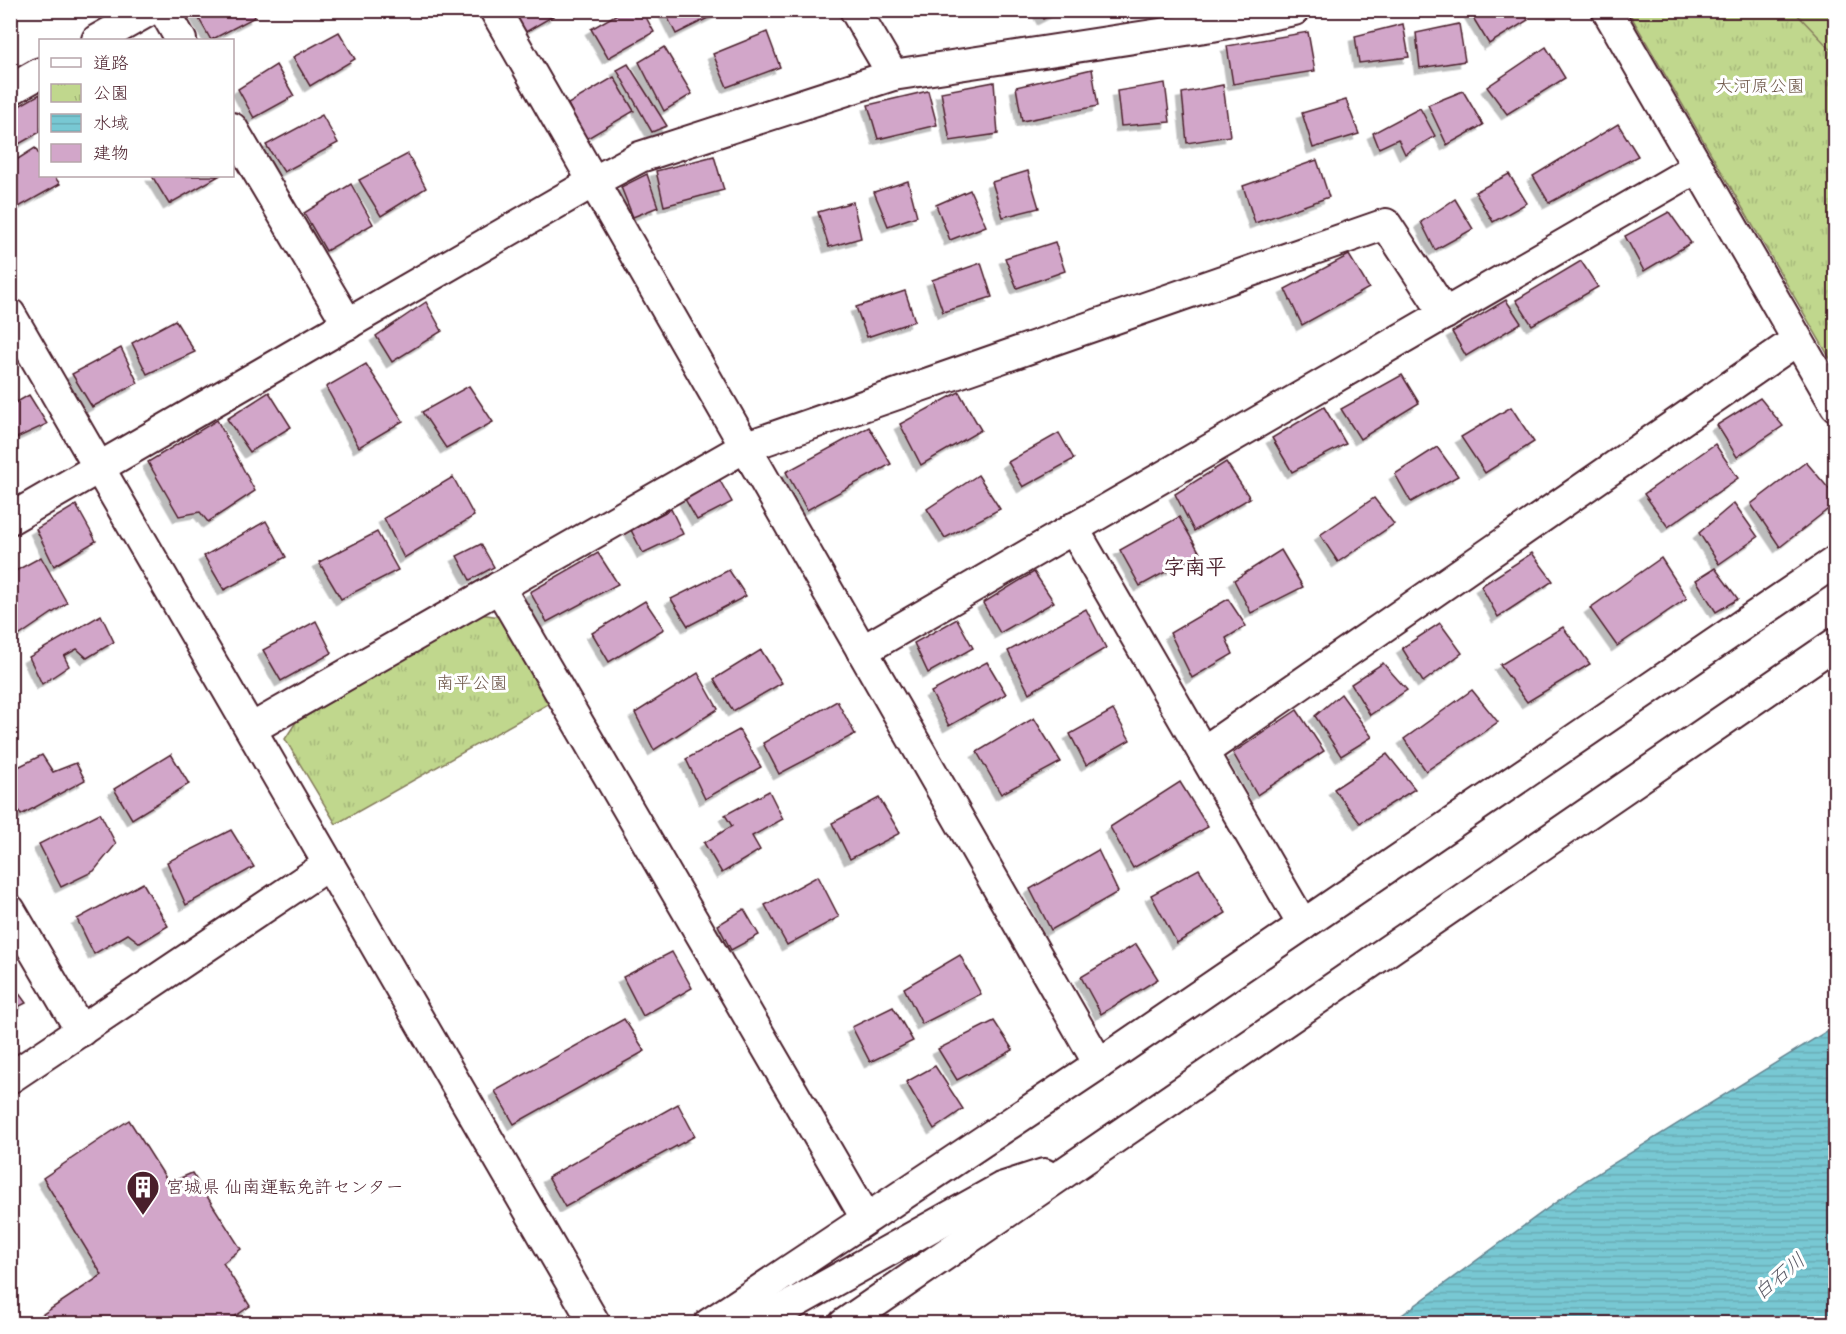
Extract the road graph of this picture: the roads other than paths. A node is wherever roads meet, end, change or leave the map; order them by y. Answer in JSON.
{"nodes":[{"id":1,"x":150,"y":10,"type":"edge"},
{"id":2,"x":164,"y":10,"type":"edge"},
{"id":3,"x":495,"y":10,"type":"edge"},
{"id":4,"x":855,"y":10,"type":"edge"},
{"id":5,"x":1294,"y":10,"type":"edge"},
{"id":6,"x":1607,"y":10,"type":"edge"},
{"id":7,"x":1208,"y":18,"type":"edge"},
{"id":8,"x":99,"y":39,"type":"edge"},
{"id":9,"x":180,"y":39,"type":"edge"},
{"id":10,"x":39,"y":74,"type":"edge"},
{"id":11,"x":893,"y":75,"type":"junction"},
{"id":12,"x":10,"y":90,"type":"edge"},
{"id":13,"x":234,"y":131,"type":"edge"},
{"id":14,"x":1698,"y":167,"type":"junction"},
{"id":15,"x":593,"y":182,"type":"junction"},
{"id":16,"x":10,"y":314,"type":"edge"},
{"id":17,"x":1445,"y":314,"type":"junction"},
{"id":18,"x":348,"y":324,"type":"junction"},
{"id":19,"x":1797,"y":340,"type":"junction"},
{"id":20,"x":1836,"y":406,"type":"edge"},
{"id":21,"x":745,"y":447,"type":"junction"},
{"id":22,"x":99,"y":468,"type":"junction"},
{"id":23,"x":10,"y":519,"type":"edge"},
{"id":24,"x":1073,"y":528,"type":"junction"},
{"id":25,"x":1836,"y":561,"type":"edge"},
{"id":26,"x":499,"y":587,"type":"junction"},
{"id":27,"x":1836,"y":642,"type":"edge"},
{"id":28,"x":862,"y":651,"type":"junction"},
{"id":29,"x":251,"y":729,"type":"junction"},
{"id":30,"x":1203,"y":752,"type":"junction"},
{"id":31,"x":329,"y":864,"type":"junction"},
{"id":32,"x":10,"y":910,"type":"edge"},
{"id":33,"x":1303,"y":925,"type":"junction"},
{"id":34,"x":81,"y":1031,"type":"junction"},
{"id":35,"x":1100,"y":1064,"type":"junction"},
{"id":36,"x":10,"y":1078,"type":"edge"},
{"id":37,"x":1076,"y":1164,"type":"junction"},
{"id":38,"x":866,"y":1218,"type":"junction"},
{"id":39,"x":595,"y":1323,"type":"edge"},
{"id":40,"x":709,"y":1323,"type":"edge"},
{"id":41,"x":757,"y":1323,"type":"edge"},
{"id":42,"x":844,"y":1323,"type":"edge"}],
"edges":[{"from":1,"to":8,"type":"street"},
{"from":2,"to":9,"type":"street"},
{"from":3,"to":15,"type":"street"},
{"from":4,"to":11,"type":"street"},
{"from":5,"to":7,"type":"street"},
{"from":6,"to":14,"type":"street"},
{"from":7,"to":11,"type":"street"},
{"from":10,"to":12,"type":"street"},
{"from":11,"to":15,"type":"street"},
{"from":13,"to":18,"type":"street"},
{"from":14,"to":17,"type":"street"},
{"from":14,"to":19,"type":"street"},
{"from":15,"to":18,"type":"street"},
{"from":15,"to":21,"type":"street"},
{"from":16,"to":22,"type":"street"},
{"from":17,"to":21,"type":"street"},
{"from":17,"to":24,"type":"street"},
{"from":18,"to":22,"type":"street"},
{"from":19,"to":20,"type":"street"},
{"from":19,"to":30,"type":"street"},
{"from":21,"to":26,"type":"street"},
{"from":21,"to":28,"type":"street"},
{"from":22,"to":23,"type":"street"},
{"from":22,"to":29,"type":"street"},
{"from":24,"to":28,"type":"street"},
{"from":24,"to":30,"type":"street"},
{"from":25,"to":33,"type":"street"},
{"from":26,"to":29,"type":"street"},
{"from":26,"to":38,"type":"street"},
{"from":27,"to":37,"type":"street"},
{"from":28,"to":35,"type":"street"},
{"from":29,"to":31,"type":"street"},
{"from":30,"to":33,"type":"street"},
{"from":31,"to":34,"type":"street"},
{"from":31,"to":39,"type":"street"},
{"from":32,"to":34,"type":"street"},
{"from":33,"to":35,"type":"street"},
{"from":34,"to":36,"type":"street"},
{"from":35,"to":38,"type":"street"},
{"from":37,"to":41,"type":"street"},
{"from":37,"to":42,"type":"street"},
{"from":38,"to":40,"type":"street"}]}
